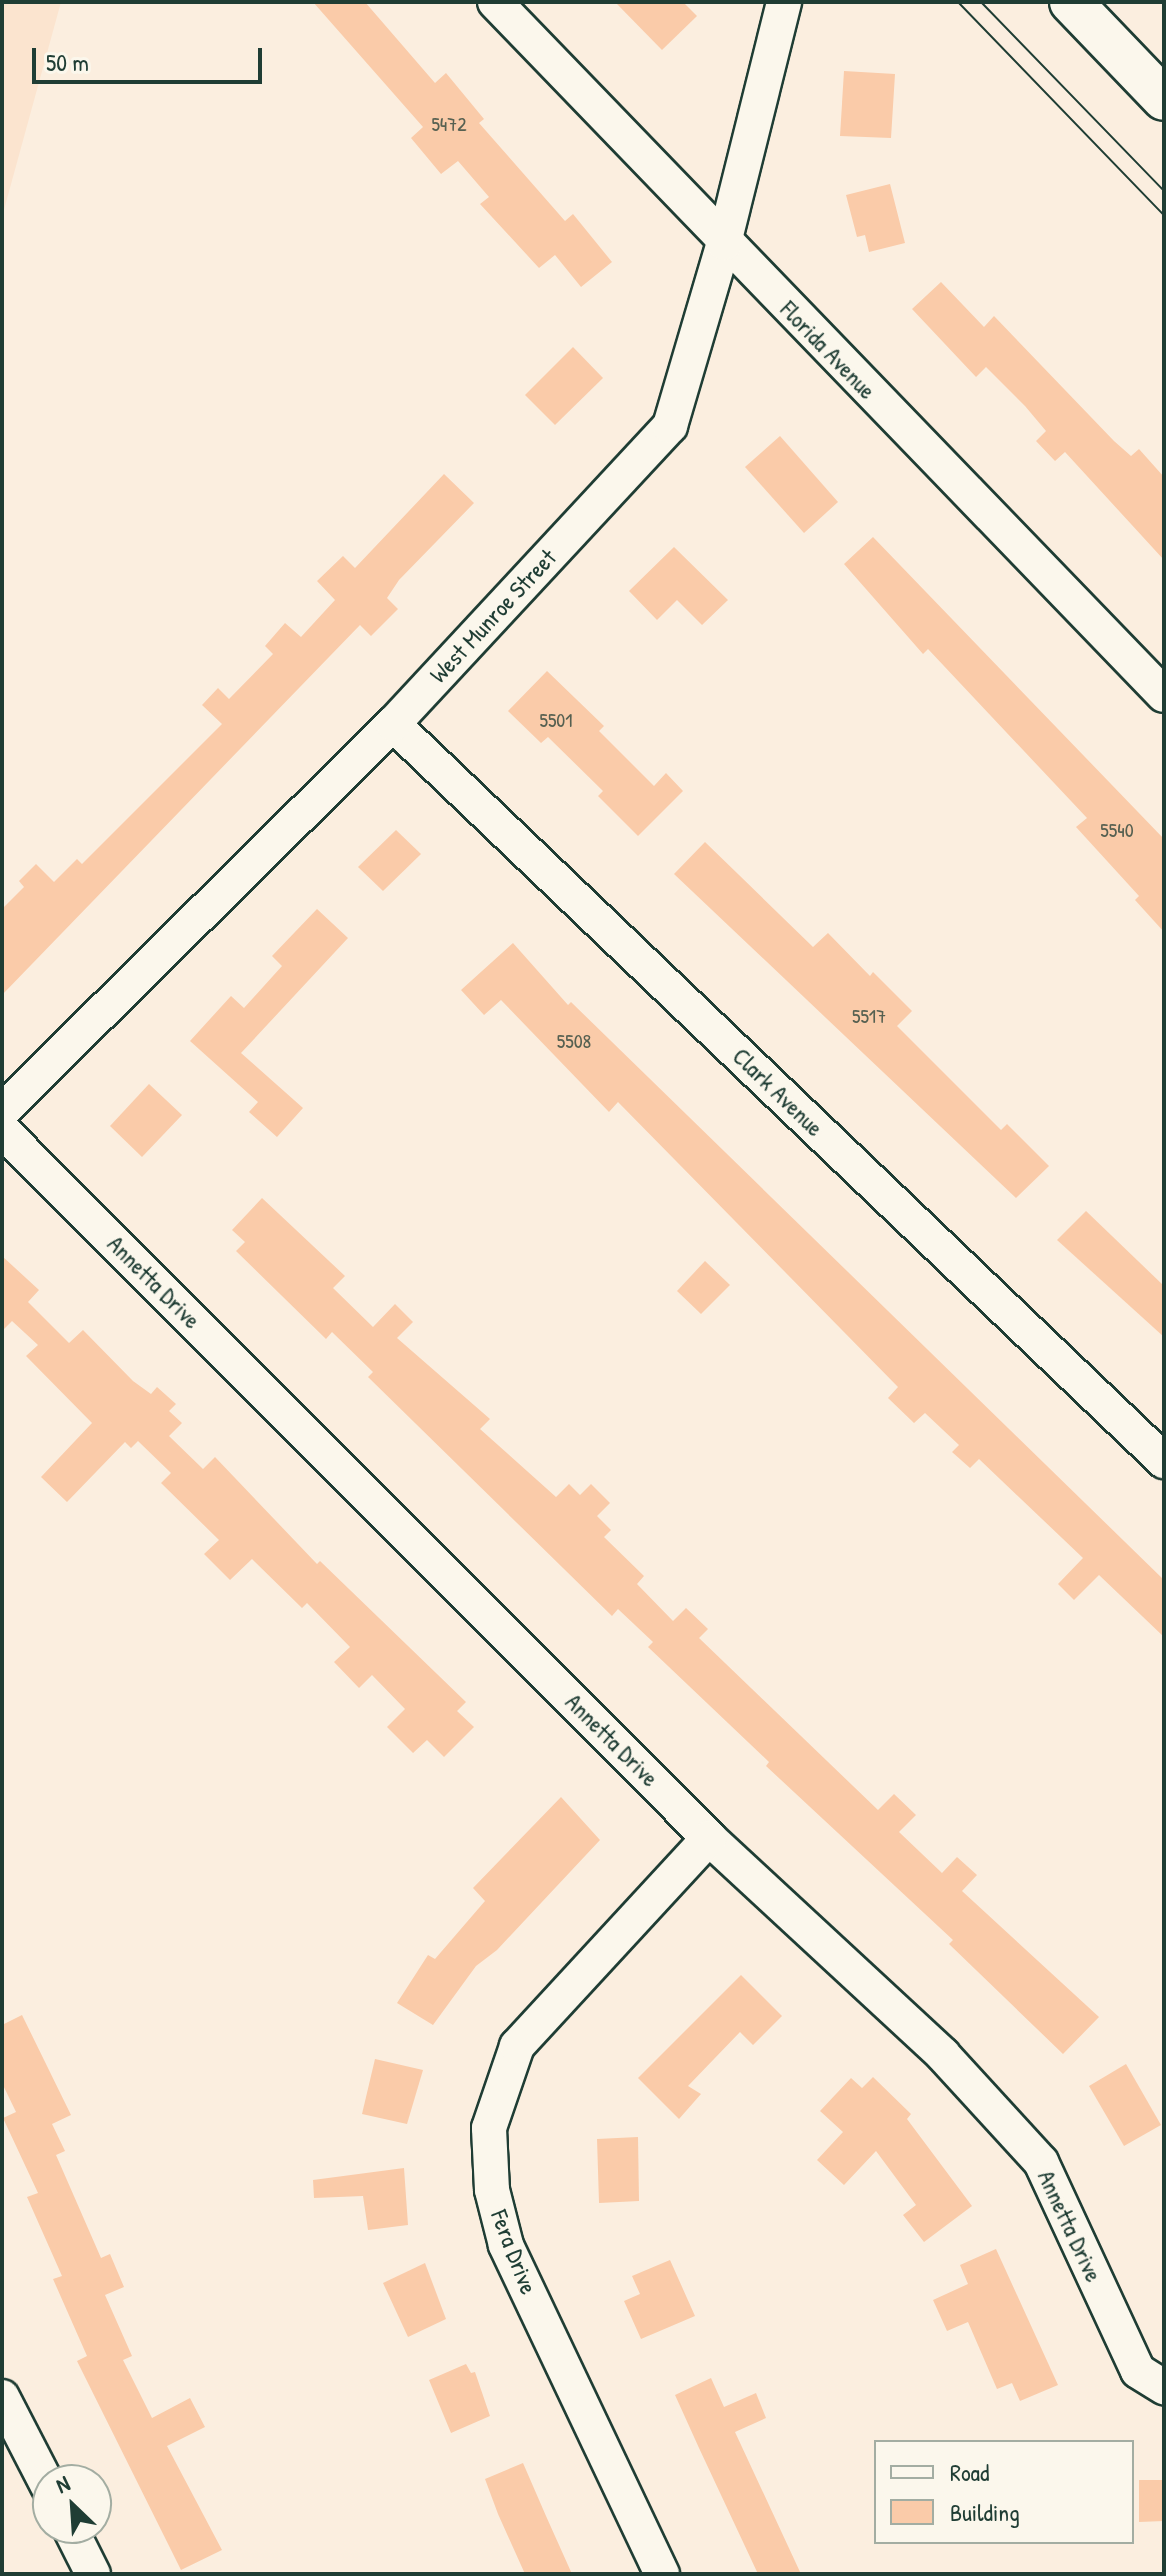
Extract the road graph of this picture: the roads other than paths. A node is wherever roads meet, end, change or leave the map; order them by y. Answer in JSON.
{"nodes":[{"id":1,"x":495,"y":2,"type":"edge"},
{"id":2,"x":784,"y":2,"type":"edge"},
{"id":3,"x":1076,"y":4,"type":"edge"},
{"id":4,"x":1164,"y":99,"type":"edge"},
{"id":5,"x":724,"y":243,"type":"junction"},
{"id":6,"x":1164,"y":695,"type":"edge"},
{"id":7,"x":393,"y":724,"type":"junction"},
{"id":8,"x":2,"y":1111,"type":"edge"},
{"id":9,"x":2,"y":1130,"type":"edge"},
{"id":10,"x":1164,"y":1461,"type":"edge"},
{"id":11,"x":709,"y":1838,"type":"junction"},
{"id":12,"x":1164,"y":2387,"type":"edge"},
{"id":13,"x":2,"y":2397,"type":"edge"},
{"id":14,"x":37,"y":2464,"type":"edge"},
{"id":15,"x":78,"y":2544,"type":"edge"},
{"id":16,"x":93,"y":2574,"type":"edge"},
{"id":17,"x":662,"y":2574,"type":"edge"}],
"edges":[{"from":1,"to":5,"type":"street","name":"Florida Avenue"},
{"from":2,"to":5,"type":"street","name":"West Munroe Street"},
{"from":3,"to":4,"type":"street"},
{"from":5,"to":6,"type":"street","name":"Florida Avenue"},
{"from":5,"to":7,"type":"street","name":"West Munroe Street"},
{"from":7,"to":8,"type":"street","name":"West Munroe Street"},
{"from":7,"to":10,"type":"street","name":"Clark Avenue"},
{"from":9,"to":11,"type":"street","name":"Annetta Drive"},
{"from":11,"to":12,"type":"street","name":"Annetta Drive"},
{"from":11,"to":17,"type":"street","name":"Fera Drive"},
{"from":13,"to":14,"type":"street"},
{"from":15,"to":16,"type":"street"}]}
